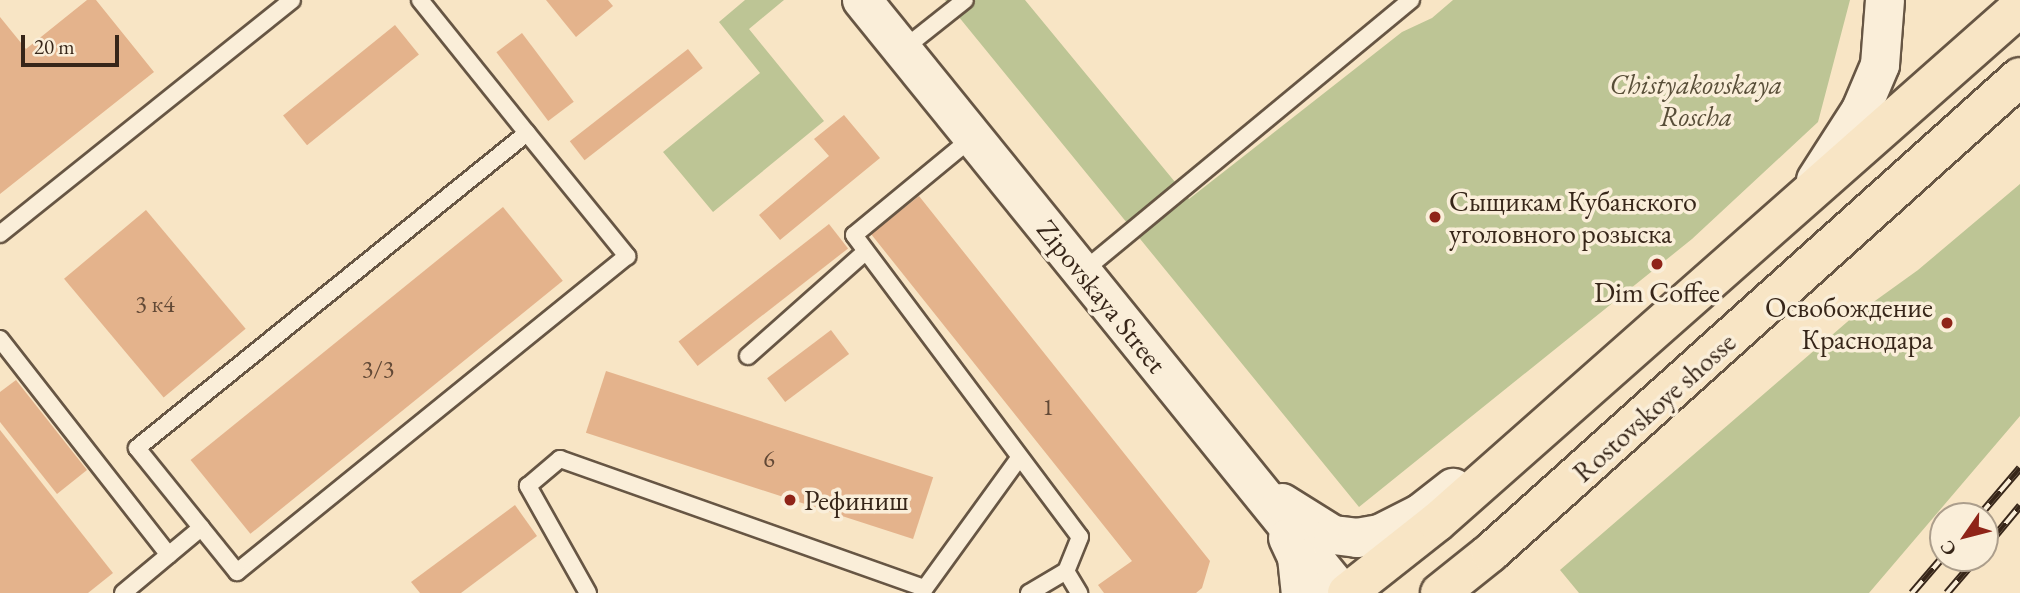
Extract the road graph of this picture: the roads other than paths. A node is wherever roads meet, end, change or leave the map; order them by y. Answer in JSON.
{"nodes":[{"id":1,"x":292,"y":0,"type":"edge"},
{"id":2,"x":419,"y":0,"type":"edge"},
{"id":3,"x":862,"y":0,"type":"edge"},
{"id":4,"x":965,"y":0,"type":"edge"},
{"id":5,"x":1410,"y":0,"type":"edge"},
{"id":6,"x":1885,"y":0,"type":"edge"},
{"id":7,"x":2020,"y":8,"type":"edge"},
{"id":8,"x":902,"y":50,"type":"junction"},
{"id":9,"x":2016,"y":78,"type":"edge"},
{"id":10,"x":527,"y":133,"type":"junction"},
{"id":11,"x":973,"y":137,"type":"junction"},
{"id":12,"x":1802,"y":200,"type":"junction"},
{"id":13,"x":0,"y":234,"type":"edge"},
{"id":14,"x":864,"y":253,"type":"junction"},
{"id":15,"x":1082,"y":272,"type":"junction"},
{"id":16,"x":0,"y":339,"type":"edge"},
{"id":17,"x":748,"y":356,"type":"dead end"},
{"id":18,"x":1549,"y":424,"type":"junction"},
{"id":19,"x":1019,"y":458,"type":"junction"},
{"id":20,"x":1249,"y":478,"type":"junction"},
{"id":21,"x":1273,"y":508,"type":"junction"},
{"id":22,"x":201,"y":528,"type":"junction"},
{"id":23,"x":169,"y":555,"type":"junction"},
{"id":24,"x":1066,"y":571,"type":"junction"},
{"id":25,"x":123,"y":593,"type":"edge"},
{"id":26,"x":588,"y":593,"type":"edge"},
{"id":27,"x":1029,"y":593,"type":"edge"},
{"id":28,"x":1079,"y":593,"type":"edge"},
{"id":29,"x":1301,"y":593,"type":"edge"},
{"id":30,"x":1344,"y":593,"type":"edge"},
{"id":31,"x":1440,"y":593,"type":"edge"}],
"edges":[{"from":1,"to":13,"type":"lane"},
{"from":2,"to":10,"type":"lane"},
{"from":3,"to":8,"type":"street","name":"Zipovskaya Street"},
{"from":4,"to":8,"type":"lane"},
{"from":5,"to":15,"type":"lane"},
{"from":6,"to":12,"type":"street","name":"Rostovskoye shosse"},
{"from":7,"to":12,"type":"main road","name":"Rostovskoye shosse"},
{"from":8,"to":11,"type":"street","name":"Zipovskaya Street"},
{"from":9,"to":31,"type":"main road","name":"Rostovskoye shosse"},
{"from":10,"to":22,"type":"lane"},
{"from":10,"to":22,"type":"lane"},
{"from":11,"to":14,"type":"lane"},
{"from":11,"to":15,"type":"street","name":"Zipovskaya Street"},
{"from":12,"to":18,"type":"main road","name":"Rostovskoye shosse"},
{"from":14,"to":17,"type":"lane"},
{"from":14,"to":19,"type":"lane"},
{"from":15,"to":20,"type":"street","name":"Zipovskaya Street"},
{"from":16,"to":23,"type":"lane"},
{"from":18,"to":20,"type":"street"},
{"from":18,"to":30,"type":"main road","name":"Rostovskoye shosse"},
{"from":19,"to":24,"type":"lane"},
{"from":19,"to":26,"type":"lane"},
{"from":20,"to":21,"type":"street","name":"Zipovskaya Street"},
{"from":21,"to":29,"type":"street"},
{"from":21,"to":30,"type":"street","name":"Zipovskaya Street"},
{"from":22,"to":23,"type":"lane"},
{"from":23,"to":25,"type":"lane"},
{"from":24,"to":27,"type":"lane"},
{"from":24,"to":28,"type":"lane"}]}
